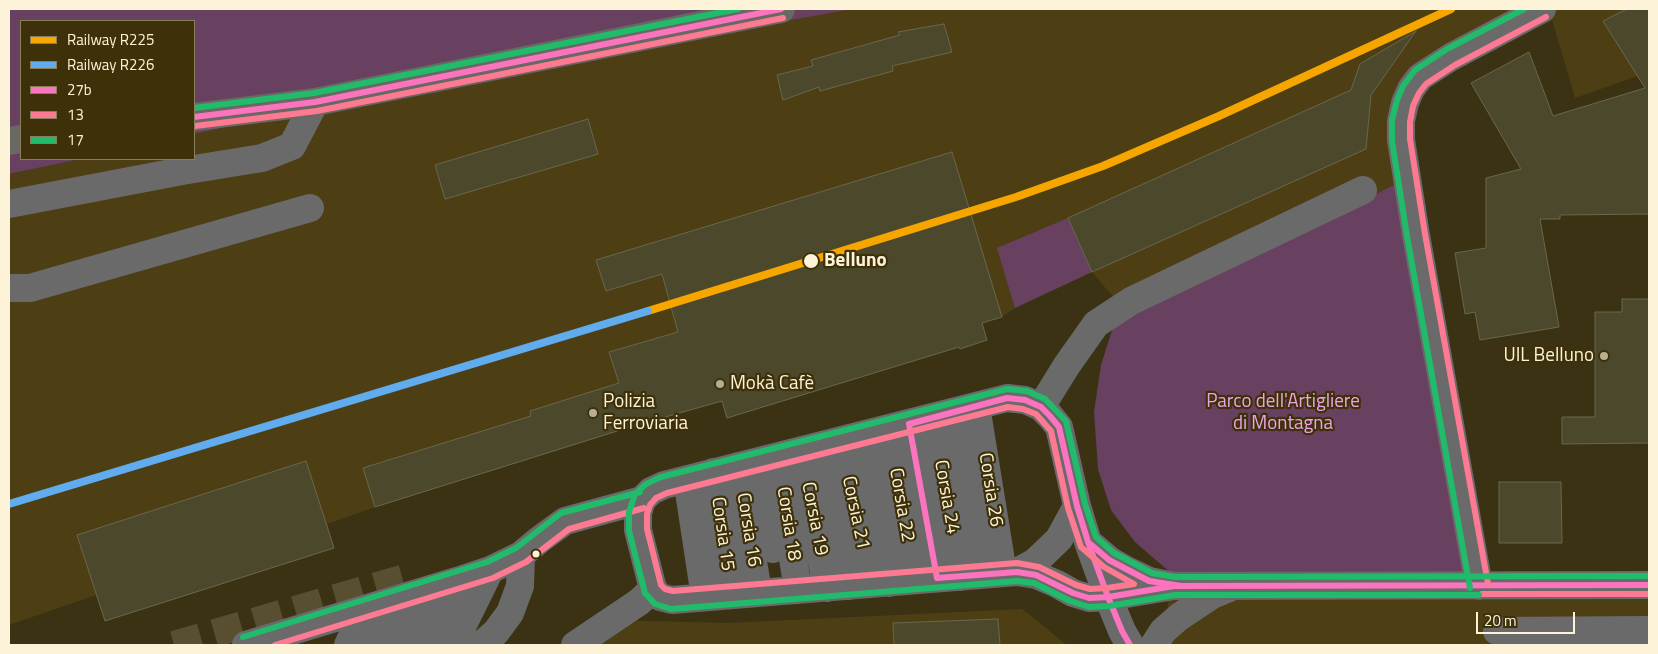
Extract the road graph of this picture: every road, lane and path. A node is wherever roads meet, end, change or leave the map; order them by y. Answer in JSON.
{"nodes":[{"id":1,"x":781,"y":9,"type":"edge"},
{"id":2,"x":1542,"y":9,"type":"edge"},
{"id":3,"x":315,"y":102,"type":"junction"},
{"id":4,"x":195,"y":117,"type":"edge"},
{"id":5,"x":1363,"y":190,"type":"dead end"},
{"id":6,"x":9,"y":204,"type":"edge"},
{"id":7,"x":310,"y":208,"type":"dead end"},
{"id":8,"x":9,"y":288,"type":"edge"},
{"id":9,"x":1041,"y":407,"type":"junction"},
{"id":10,"x":932,"y":418,"type":"junction"},
{"id":11,"x":789,"y":454,"type":"junction"},
{"id":12,"x":687,"y":479,"type":"junction"},
{"id":13,"x":642,"y":500,"type":"junction"},
{"id":14,"x":1077,"y":506,"type":"junction"},
{"id":15,"x":1088,"y":542,"type":"junction"},
{"id":16,"x":522,"y":556,"type":"junction"},
{"id":17,"x":490,"y":570,"type":"junction"},
{"id":18,"x":925,"y":580,"type":"junction"},
{"id":19,"x":457,"y":582,"type":"junction"},
{"id":20,"x":1649,"y":585,"type":"edge"},
{"id":21,"x":1174,"y":586,"type":"junction"},
{"id":22,"x":1232,"y":586,"type":"junction"},
{"id":23,"x":1479,"y":586,"type":"junction"},
{"id":24,"x":653,"y":589,"type":"junction"},
{"id":25,"x":427,"y":590,"type":"junction"},
{"id":26,"x":779,"y":592,"type":"junction"},
{"id":27,"x":718,"y":596,"type":"junction"},
{"id":28,"x":1108,"y":597,"type":"junction"},
{"id":29,"x":395,"y":600,"type":"junction"},
{"id":30,"x":365,"y":609,"type":"junction"},
{"id":31,"x":1649,"y":630,"type":"edge"},
{"id":32,"x":1497,"y":631,"type":"dead end"},
{"id":33,"x":307,"y":635,"type":"edge"},
{"id":34,"x":255,"y":644,"type":"edge"},
{"id":35,"x":348,"y":645,"type":"edge"},
{"id":36,"x":374,"y":645,"type":"edge"},
{"id":37,"x":402,"y":645,"type":"edge"},
{"id":38,"x":425,"y":645,"type":"edge"},
{"id":39,"x":453,"y":645,"type":"edge"},
{"id":40,"x":481,"y":645,"type":"edge"},
{"id":41,"x":575,"y":645,"type":"edge"},
{"id":42,"x":1130,"y":645,"type":"edge"},
{"id":43,"x":1154,"y":645,"type":"edge"}],
"edges":[{"from":1,"to":3,"type":"main road"},
{"from":2,"to":23,"type":"street"},
{"from":3,"to":4,"type":"main road"},
{"from":3,"to":6,"type":"street"},
{"from":5,"to":9,"type":"street"},
{"from":7,"to":8,"type":"street"},
{"from":9,"to":10,"type":"street"},
{"from":9,"to":14,"type":"street"},
{"from":10,"to":11,"type":"street"},
{"from":10,"to":18,"type":"street"},
{"from":10,"to":18,"type":"street"},
{"from":11,"to":12,"type":"street"},
{"from":11,"to":18,"type":"street","name":"Corsia 21"},
{"from":11,"to":18,"type":"street","name":"Corsia 19"},
{"from":11,"to":26,"type":"street","name":"Corsia 18"},
{"from":11,"to":26,"type":"street","name":"Corsia 16"},
{"from":11,"to":27,"type":"street","name":"Corsia 15"},
{"from":12,"to":13,"type":"street"},
{"from":12,"to":27,"type":"street"},
{"from":13,"to":16,"type":"street"},
{"from":13,"to":24,"type":"street"},
{"from":14,"to":15,"type":"street"},
{"from":14,"to":18,"type":"street"},
{"from":15,"to":21,"type":"street"},
{"from":15,"to":28,"type":"street"},
{"from":16,"to":17,"type":"street"},
{"from":16,"to":40,"type":"street"},
{"from":17,"to":19,"type":"street"},
{"from":17,"to":39,"type":"street"},
{"from":18,"to":26,"type":"street"},
{"from":18,"to":28,"type":"street"},
{"from":19,"to":25,"type":"street"},
{"from":19,"to":38,"type":"street"},
{"from":20,"to":23,"type":"street"},
{"from":21,"to":22,"type":"street"},
{"from":21,"to":28,"type":"street"},
{"from":22,"to":23,"type":"street"},
{"from":22,"to":43,"type":"street"},
{"from":24,"to":27,"type":"street"},
{"from":24,"to":41,"type":"street"},
{"from":25,"to":29,"type":"street"},
{"from":25,"to":37,"type":"street"},
{"from":26,"to":27,"type":"street"},
{"from":28,"to":42,"type":"street"},
{"from":29,"to":30,"type":"street"},
{"from":29,"to":36,"type":"street"},
{"from":30,"to":33,"type":"street"},
{"from":30,"to":35,"type":"street"},
{"from":31,"to":32,"type":"street"},
{"from":33,"to":34,"type":"street"}]}
